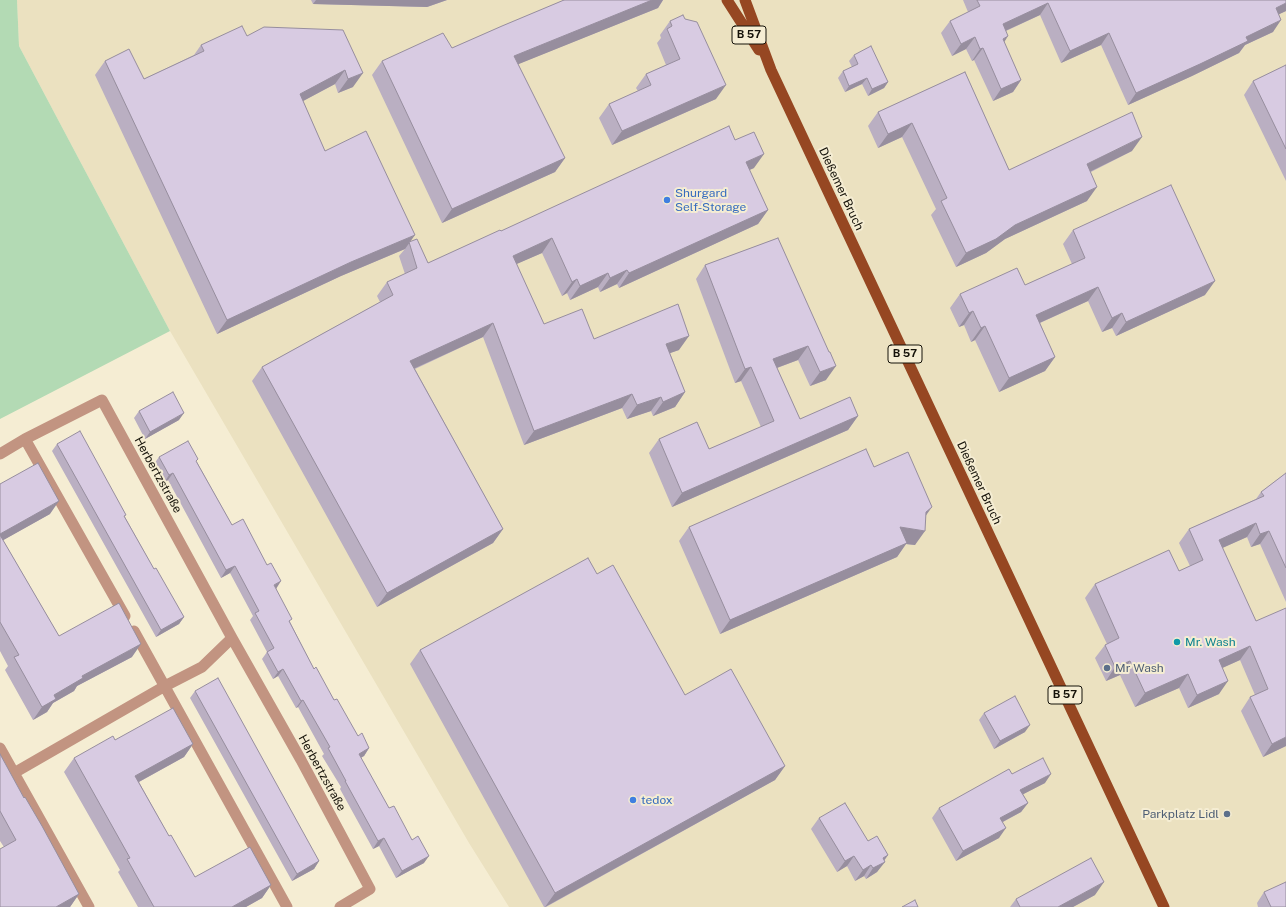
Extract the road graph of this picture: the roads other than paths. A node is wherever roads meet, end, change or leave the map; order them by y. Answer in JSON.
{"nodes":[{"id":1,"x":727,"y":0,"type":"edge"},
{"id":2,"x":745,"y":0,"type":"edge"},
{"id":3,"x":771,"y":70,"type":"junction"},
{"id":4,"x":25,"y":439,"type":"junction"},
{"id":5,"x":0,"y":454,"type":"edge"},
{"id":6,"x":232,"y":638,"type":"junction"},
{"id":7,"x":165,"y":686,"type":"junction"},
{"id":8,"x":0,"y":748,"type":"edge"},
{"id":9,"x":14,"y":773,"type":"junction"},
{"id":10,"x":89,"y":907,"type":"edge"},
{"id":11,"x":287,"y":907,"type":"edge"},
{"id":12,"x":340,"y":907,"type":"edge"},
{"id":13,"x":1164,"y":907,"type":"edge"}],
"edges":[{"from":1,"to":3,"type":"main road","name":"Dießemer Bruch","number":"B 57"},
{"from":2,"to":3,"type":"main road","name":"Dießemer Bruch","number":"B 57"},
{"from":3,"to":13,"type":"main road","name":"Dießemer Bruch","number":"B 57"},
{"from":4,"to":5,"type":"street","name":"Herbertzstraße"},
{"from":4,"to":6,"type":"street","name":"Herbertzstraße"},
{"from":4,"to":7,"type":"street"},
{"from":6,"to":7,"type":"street"},
{"from":6,"to":12,"type":"street","name":"Herbertzstraße"},
{"from":7,"to":9,"type":"street"},
{"from":7,"to":11,"type":"street"},
{"from":8,"to":9,"type":"street"},
{"from":9,"to":10,"type":"street"}]}
